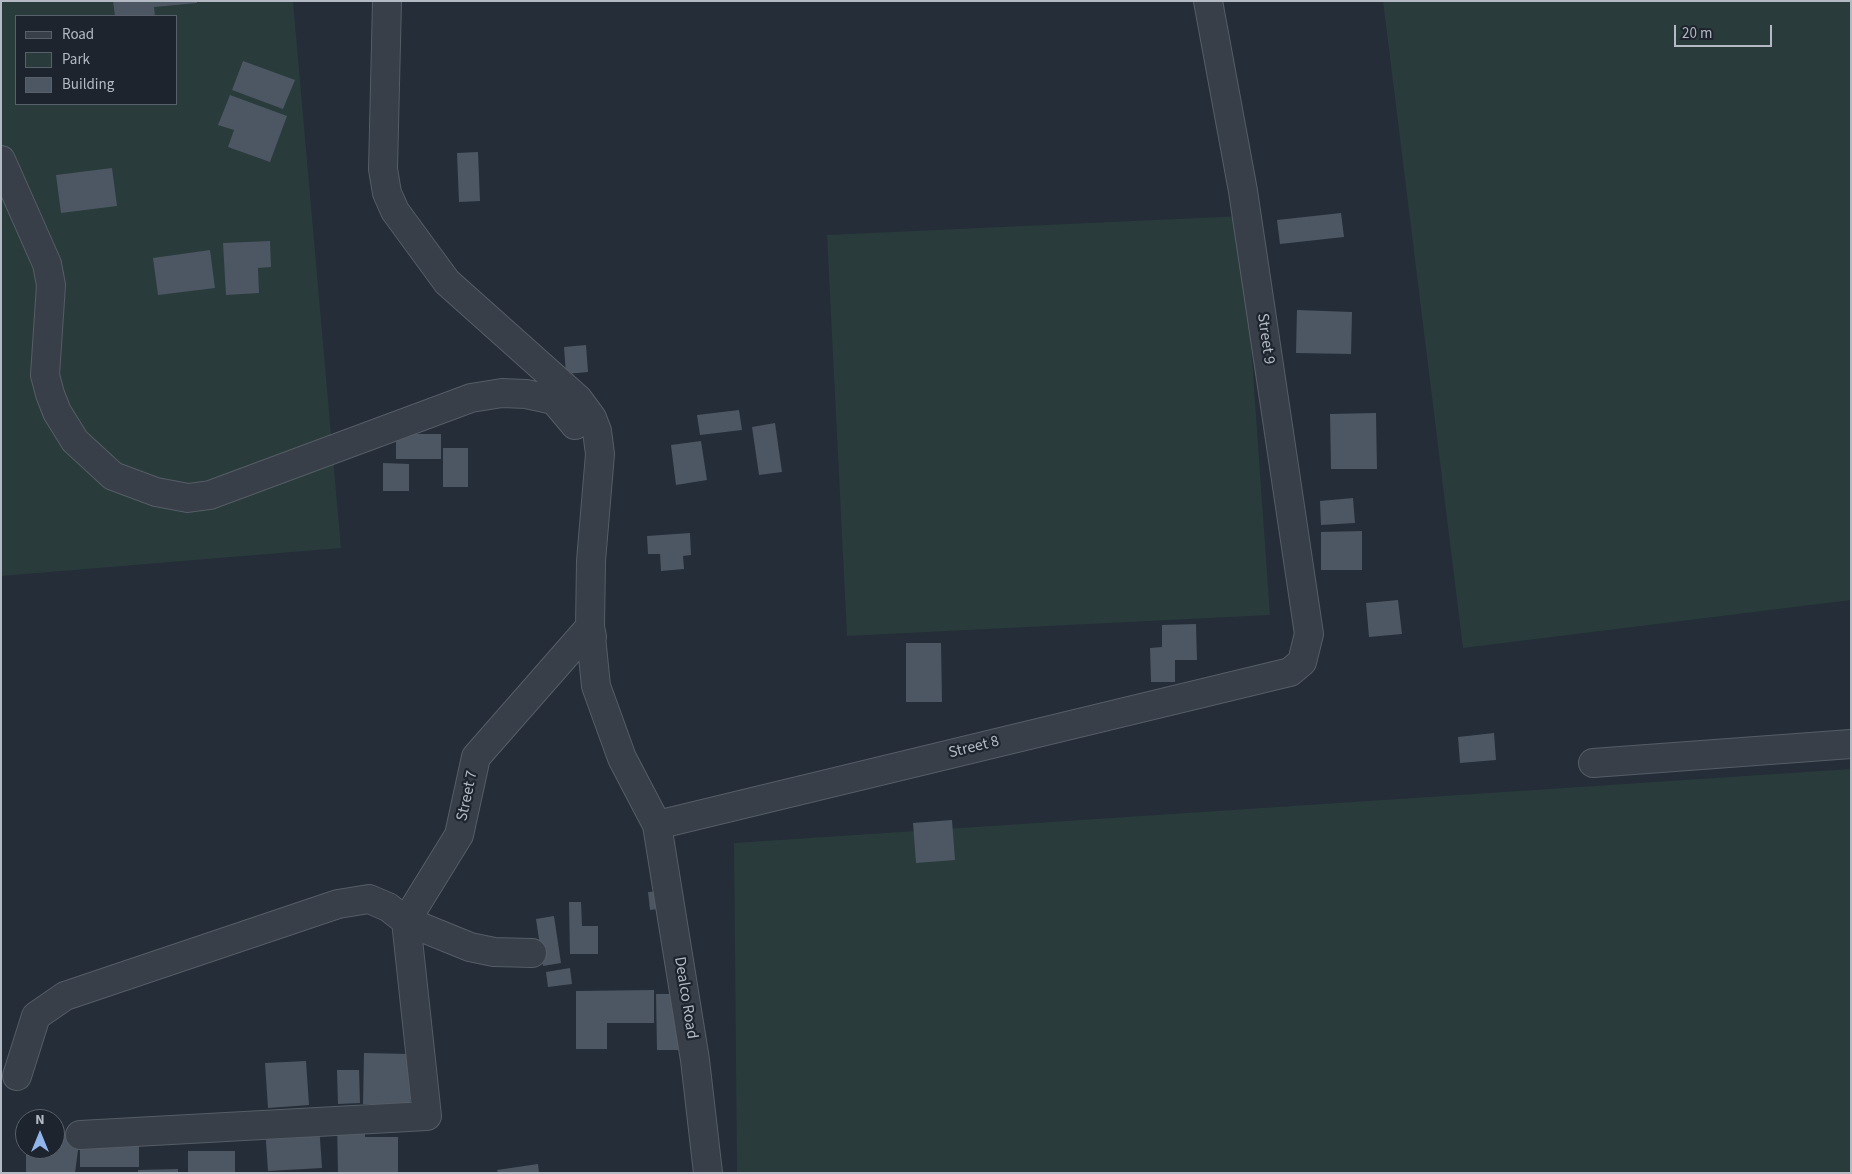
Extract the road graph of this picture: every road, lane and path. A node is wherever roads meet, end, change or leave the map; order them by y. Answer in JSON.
{"nodes":[{"id":1,"x":387,"y":1,"type":"edge"},
{"id":2,"x":1208,"y":1,"type":"edge"},
{"id":3,"x":1,"y":160,"type":"edge"},
{"id":4,"x":600,"y":454,"type":"junction"},
{"id":5,"x":590,"y":627,"type":"junction"},
{"id":6,"x":1290,"y":672,"type":"joint"},
{"id":7,"x":1851,"y":744,"type":"edge"},
{"id":8,"x":1593,"y":763,"type":"dead end"},
{"id":9,"x":657,"y":825,"type":"junction"},
{"id":10,"x":406,"y":921,"type":"junction"},
{"id":11,"x":532,"y":953,"type":"dead end"},
{"id":12,"x":17,"y":1076,"type":"dead end"},
{"id":13,"x":80,"y":1135,"type":"dead end"},
{"id":14,"x":708,"y":1173,"type":"edge"}],
"edges":[{"from":1,"to":4,"type":"street","name":"Dealco Road"},
{"from":2,"to":6,"type":"street","name":"Street 9"},
{"from":3,"to":4,"type":"street"},
{"from":4,"to":5,"type":"street","name":"Dealco Road"},
{"from":5,"to":9,"type":"street","name":"Dealco Road"},
{"from":5,"to":10,"type":"street","name":"Street 7"},
{"from":6,"to":9,"type":"street","name":"Street 8"},
{"from":7,"to":8,"type":"street"},
{"from":9,"to":14,"type":"street","name":"Dealco Road"},
{"from":10,"to":11,"type":"street"},
{"from":10,"to":12,"type":"street"},
{"from":10,"to":13,"type":"street"}]}
